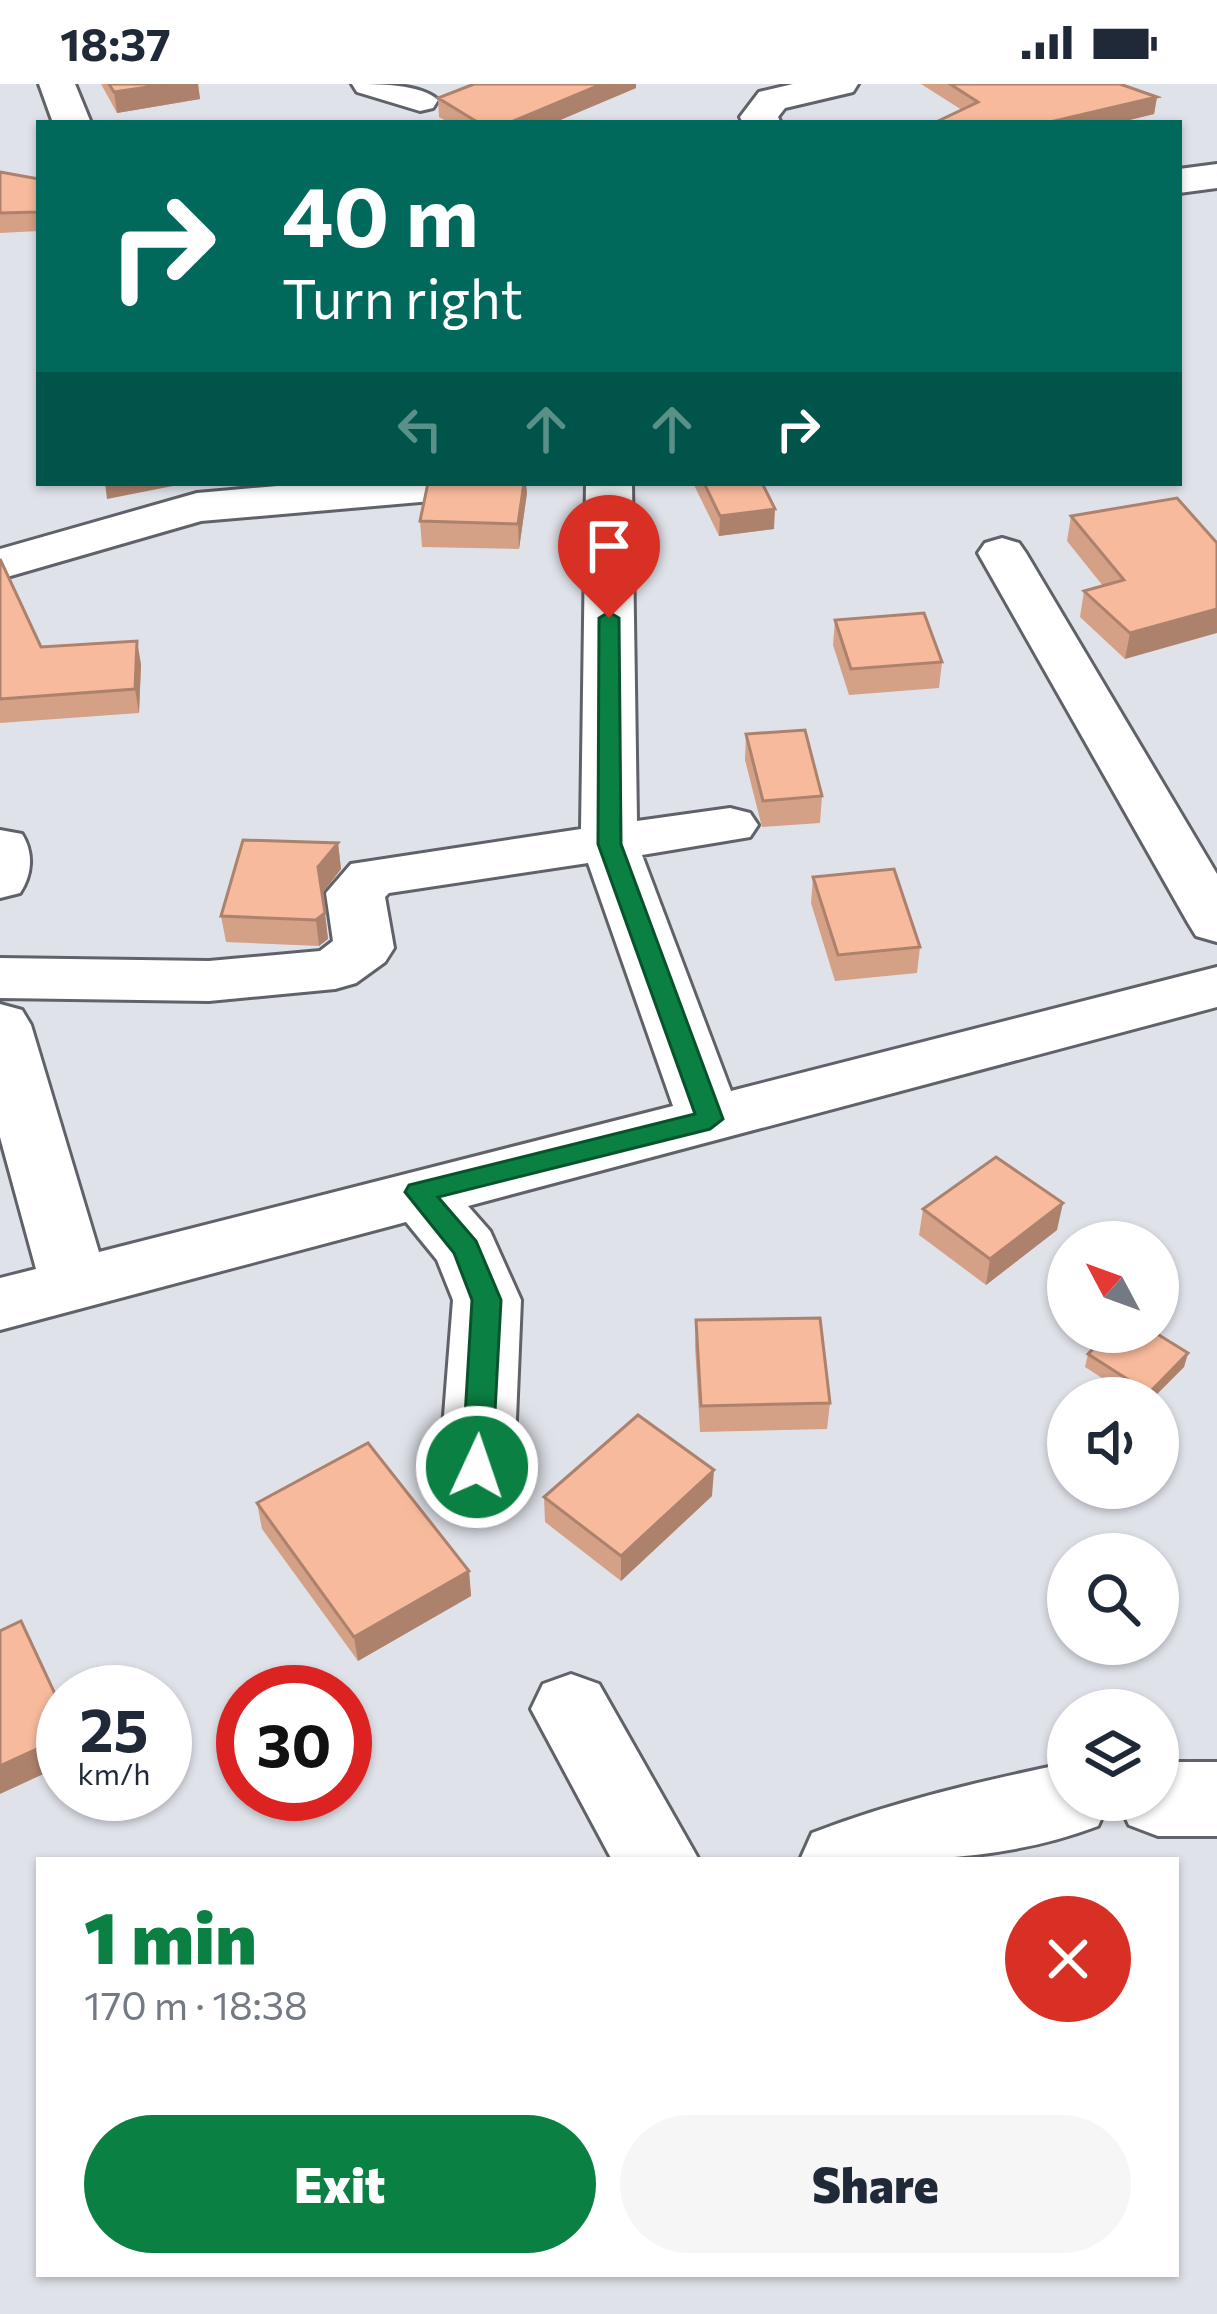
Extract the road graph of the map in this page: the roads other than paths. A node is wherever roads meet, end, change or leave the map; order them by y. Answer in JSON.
{"nodes":[{"id":1,"x":57,"y":84,"type":"edge"},
{"id":2,"x":370,"y":84,"type":"edge"},
{"id":3,"x":840,"y":84,"type":"edge"},
{"id":4,"x":420,"y":100,"type":"dead end"},
{"id":5,"x":71,"y":120,"type":"edge"},
{"id":6,"x":760,"y":120,"type":"edge"},
{"id":7,"x":1217,"y":176,"type":"edge"},
{"id":8,"x":1182,"y":181,"type":"edge"},
{"id":9,"x":443,"y":486,"type":"edge"},
{"id":10,"x":609,"y":486,"type":"edge"},
{"id":11,"x":1003,"y":553,"type":"dead end"},
{"id":12,"x":0,"y":564,"type":"edge"},
{"id":13,"x":730,"y":825,"type":"dead end"},
{"id":14,"x":609,"y":844,"type":"junction"},
{"id":15,"x":1217,"y":923,"type":"edge"},
{"id":16,"x":0,"y":978,"type":"edge"},
{"id":17,"x":1217,"y":987,"type":"edge"},
{"id":18,"x":0,"y":1024,"type":"edge"},
{"id":19,"x":710,"y":1119,"type":"junction"},
{"id":20,"x":418,"y":1192,"type":"junction"},
{"id":21,"x":74,"y":1283,"type":"junction"},
{"id":22,"x":0,"y":1304,"type":"edge"},
{"id":23,"x":477,"y":1467,"type":"dead end"},
{"id":24,"x":571,"y":1709,"type":"dead end"},
{"id":25,"x":1217,"y":1798,"type":"edge"},
{"id":26,"x":1179,"y":1799,"type":"edge"},
{"id":27,"x":1047,"y":1805,"type":"edge"},
{"id":28,"x":656,"y":1857,"type":"edge"},
{"id":29,"x":851,"y":1857,"type":"edge"}],
"edges":[{"from":1,"to":5,"type":"street"},
{"from":2,"to":4,"type":"street"},
{"from":3,"to":6,"type":"street"},
{"from":7,"to":8,"type":"street"},
{"from":9,"to":12,"type":"street"},
{"from":10,"to":14,"type":"street"},
{"from":11,"to":15,"type":"street"},
{"from":13,"to":14,"type":"street"},
{"from":14,"to":16,"type":"street"},
{"from":14,"to":19,"type":"street"},
{"from":17,"to":19,"type":"street"},
{"from":18,"to":21,"type":"street"},
{"from":19,"to":20,"type":"street"},
{"from":20,"to":21,"type":"street"},
{"from":20,"to":23,"type":"street"},
{"from":21,"to":22,"type":"street"},
{"from":24,"to":28,"type":"street"},
{"from":25,"to":26,"type":"street"},
{"from":27,"to":29,"type":"street"}]}
